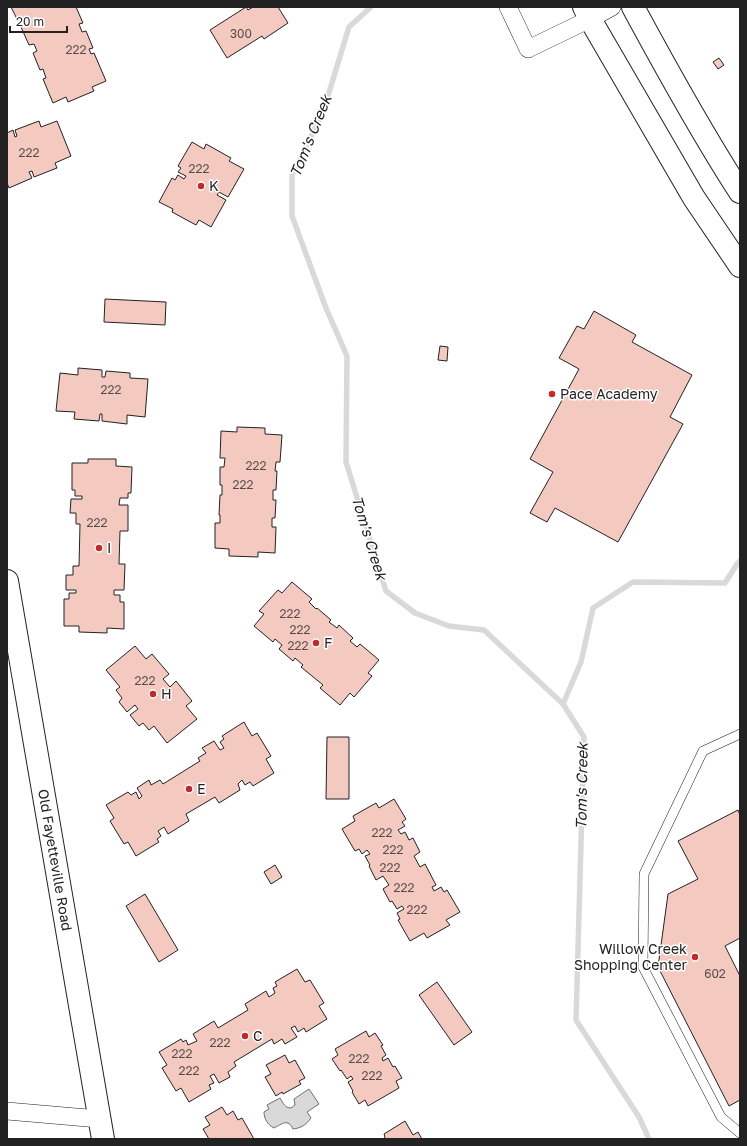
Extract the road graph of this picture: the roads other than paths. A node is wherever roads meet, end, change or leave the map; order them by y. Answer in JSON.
{"nodes":[{"id":1,"x":508,"y":7,"type":"edge"},
{"id":2,"x":612,"y":7,"type":"edge"},
{"id":3,"x":633,"y":7,"type":"edge"},
{"id":4,"x":587,"y":13,"type":"edge"},
{"id":5,"x":740,"y":192,"type":"edge"},
{"id":6,"x":740,"y":266,"type":"edge"},
{"id":7,"x":7,"y":581,"type":"edge"},
{"id":8,"x":740,"y":734,"type":"edge"},
{"id":9,"x":7,"y":1111,"type":"edge"},
{"id":10,"x":101,"y":1129,"type":"edge"},
{"id":11,"x":740,"y":1133,"type":"edge"}],
"edges":[{"from":1,"to":4,"type":"street"},
{"from":2,"to":4,"type":"street"},
{"from":3,"to":5,"type":"main road"},
{"from":4,"to":6,"type":"main road"},
{"from":7,"to":10,"type":"main road","name":"Old Fayetteville Road"},
{"from":8,"to":11,"type":"lane"},
{"from":9,"to":10,"type":"street"}]}
